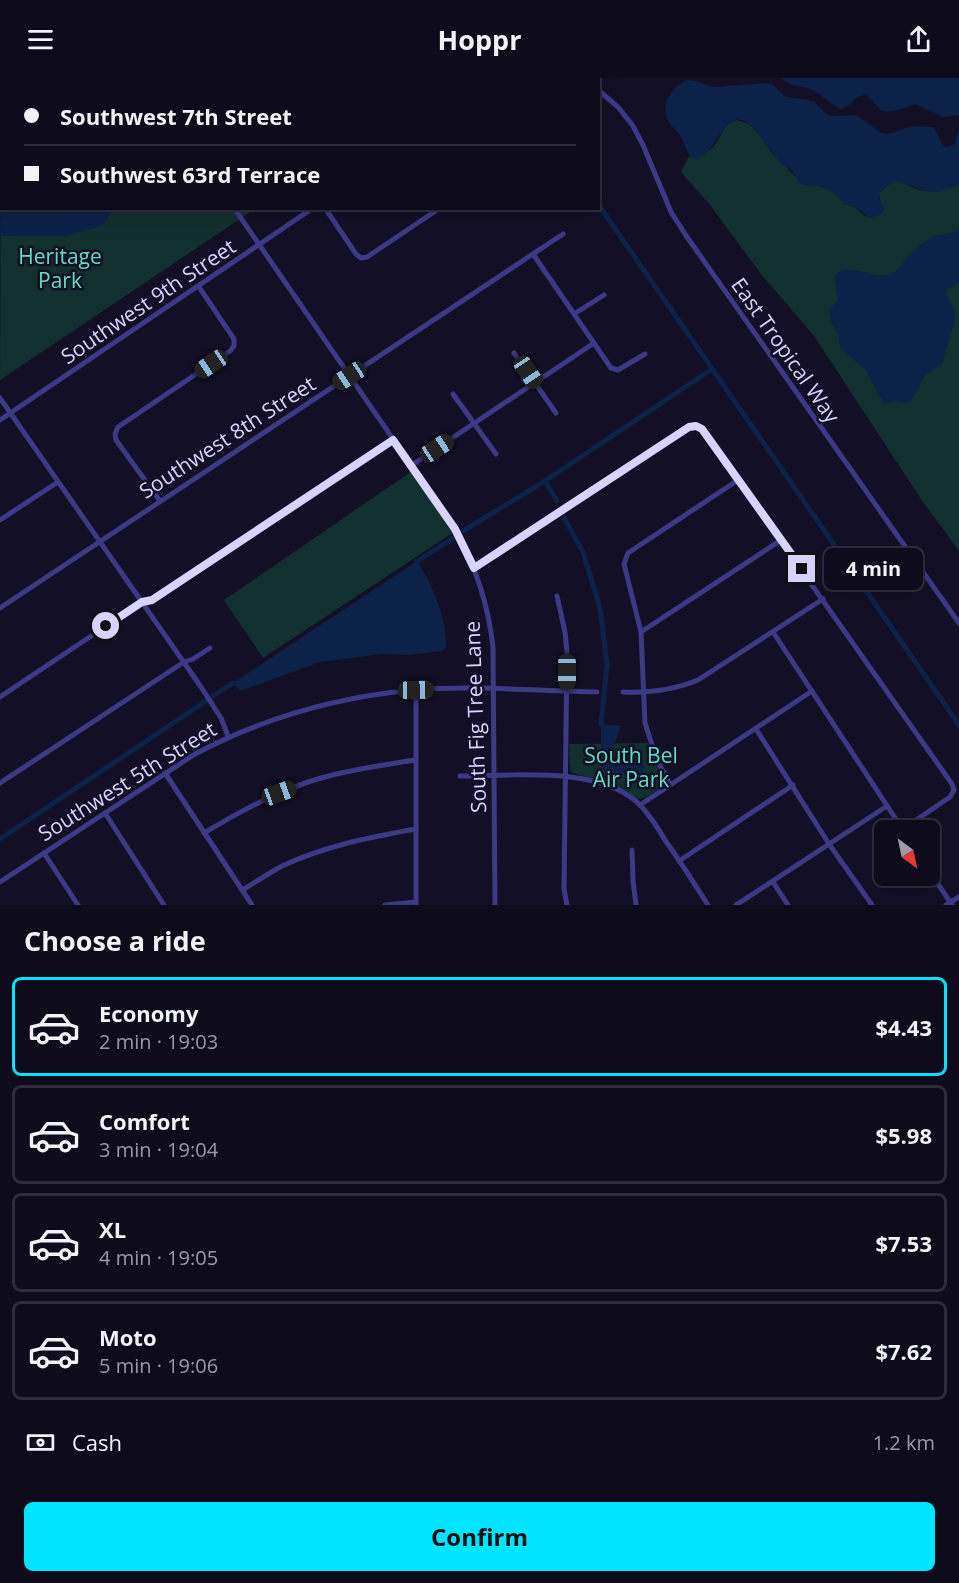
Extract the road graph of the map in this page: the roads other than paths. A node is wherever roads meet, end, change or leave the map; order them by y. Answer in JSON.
{"nodes":[{"id":1,"x":600,"y":92,"type":"edge"},
{"id":2,"x":235,"y":210,"type":"edge"},
{"id":3,"x":310,"y":210,"type":"edge"},
{"id":4,"x":326,"y":210,"type":"edge"},
{"id":5,"x":437,"y":210,"type":"edge"},
{"id":6,"x":563,"y":234,"type":"dead end"},
{"id":7,"x":260,"y":246,"type":"junction"},
{"id":8,"x":533,"y":254,"type":"junction"},
{"id":9,"x":198,"y":287,"type":"junction"},
{"id":10,"x":604,"y":295,"type":"dead end"},
{"id":11,"x":574,"y":314,"type":"junction"},
{"id":12,"x":594,"y":343,"type":"junction"},
{"id":13,"x":514,"y":353,"type":"dead end"},
{"id":14,"x":645,"y":354,"type":"dead end"},
{"id":15,"x":349,"y":376,"type":"junction"},
{"id":16,"x":535,"y":382,"type":"junction"},
{"id":17,"x":453,"y":394,"type":"dead end"},
{"id":18,"x":0,"y":398,"type":"edge"},
{"id":19,"x":10,"y":413,"type":"junction"},
{"id":20,"x":556,"y":413,"type":"dead end"},
{"id":21,"x":0,"y":420,"type":"edge"},
{"id":22,"x":475,"y":423,"type":"junction"},
{"id":23,"x":393,"y":440,"type":"junction"},
{"id":24,"x":496,"y":453,"type":"dead end"},
{"id":25,"x":412,"y":465,"type":"junction"},
{"id":26,"x":738,"y":480,"type":"junction"},
{"id":27,"x":57,"y":482,"type":"junction"},
{"id":28,"x":160,"y":501,"type":"junction"},
{"id":29,"x":0,"y":520,"type":"edge"},
{"id":30,"x":781,"y":540,"type":"junction"},
{"id":31,"x":100,"y":541,"type":"junction"},
{"id":32,"x":474,"y":568,"type":"junction"},
{"id":33,"x":557,"y":596,"type":"dead end"},
{"id":34,"x":823,"y":599,"type":"junction"},
{"id":35,"x":142,"y":602,"type":"junction"},
{"id":36,"x":0,"y":608,"type":"edge"},
{"id":37,"x":959,"y":623,"type":"edge"},
{"id":38,"x":641,"y":632,"type":"junction"},
{"id":39,"x":773,"y":632,"type":"junction"},
{"id":40,"x":210,"y":648,"type":"dead end"},
{"id":41,"x":184,"y":662,"type":"junction"},
{"id":42,"x":494,"y":689,"type":"junction"},
{"id":43,"x":416,"y":690,"type":"junction"},
{"id":44,"x":567,"y":691,"type":"junction"},
{"id":45,"x":812,"y":691,"type":"junction"},
{"id":46,"x":597,"y":692,"type":"dead end"},
{"id":47,"x":623,"y":692,"type":"dead end"},
{"id":48,"x":644,"y":693,"type":"junction"},
{"id":49,"x":0,"y":697,"type":"edge"},
{"id":50,"x":756,"y":729,"type":"junction"},
{"id":51,"x":228,"y":736,"type":"junction"},
{"id":52,"x":415,"y":760,"type":"junction"},
{"id":53,"x":165,"y":773,"type":"junction"},
{"id":54,"x":460,"y":776,"type":"dead end"},
{"id":55,"x":495,"y":776,"type":"junction"},
{"id":56,"x":566,"y":776,"type":"junction"},
{"id":57,"x":0,"y":783,"type":"edge"},
{"id":58,"x":670,"y":784,"type":"junction"},
{"id":59,"x":793,"y":785,"type":"junction"},
{"id":60,"x":640,"y":805,"type":"junction"},
{"id":61,"x":887,"y":806,"type":"junction"},
{"id":62,"x":105,"y":813,"type":"junction"},
{"id":63,"x":896,"y":820,"type":"edge"},
{"id":64,"x":917,"y":820,"type":"edge"},
{"id":65,"x":416,"y":829,"type":"junction"},
{"id":66,"x":204,"y":832,"type":"junction"},
{"id":67,"x":829,"y":844,"type":"junction"},
{"id":68,"x":632,"y":850,"type":"dead end"},
{"id":69,"x":44,"y":853,"type":"junction"},
{"id":70,"x":679,"y":861,"type":"junction"},
{"id":71,"x":0,"y":882,"type":"edge"},
{"id":72,"x":773,"y":882,"type":"junction"},
{"id":73,"x":938,"y":886,"type":"edge"},
{"id":74,"x":242,"y":890,"type":"junction"},
{"id":75,"x":959,"y":897,"type":"edge"},
{"id":76,"x":416,"y":903,"type":"edge"},
{"id":77,"x":949,"y":904,"type":"edge"},
{"id":78,"x":78,"y":905,"type":"edge"},
{"id":79,"x":164,"y":905,"type":"edge"},
{"id":80,"x":252,"y":905,"type":"edge"},
{"id":81,"x":385,"y":905,"type":"edge"},
{"id":82,"x":495,"y":905,"type":"edge"},
{"id":83,"x":567,"y":905,"type":"edge"},
{"id":84,"x":636,"y":905,"type":"edge"},
{"id":85,"x":708,"y":905,"type":"edge"},
{"id":86,"x":736,"y":905,"type":"edge"},
{"id":87,"x":788,"y":905,"type":"edge"},
{"id":88,"x":872,"y":905,"type":"edge"}],
"edges":[{"from":1,"to":37,"type":"street","name":"East Tropical Way"},
{"from":2,"to":7,"type":"street","name":"South Fig Tree Lane"},
{"from":3,"to":7,"type":"street","name":"Southwest 9th Street"},
{"from":4,"to":5,"type":"street"},
{"from":6,"to":8,"type":"street","name":"Southwest 8th Street"},
{"from":7,"to":9,"type":"street","name":"Southwest 9th Street"},
{"from":7,"to":15,"type":"street","name":"South Fig Tree Lane"},
{"from":8,"to":11,"type":"street"},
{"from":8,"to":15,"type":"street","name":"Southwest 8th Street"},
{"from":9,"to":19,"type":"street","name":"Southwest 9th Street"},
{"from":9,"to":28,"type":"street"},
{"from":10,"to":11,"type":"street"},
{"from":11,"to":12,"type":"street"},
{"from":12,"to":14,"type":"street"},
{"from":12,"to":16,"type":"street"},
{"from":13,"to":16,"type":"street"},
{"from":15,"to":23,"type":"street","name":"South Fig Tree Lane"},
{"from":15,"to":28,"type":"street","name":"Southwest 8th Street"},
{"from":16,"to":20,"type":"street"},
{"from":16,"to":22,"type":"street"},
{"from":17,"to":22,"type":"street"},
{"from":18,"to":19,"type":"street"},
{"from":19,"to":21,"type":"street","name":"Southwest 9th Street"},
{"from":19,"to":27,"type":"street"},
{"from":22,"to":24,"type":"street"},
{"from":22,"to":25,"type":"street"},
{"from":23,"to":25,"type":"street","name":"South Fig Tree Lane"},
{"from":23,"to":35,"type":"street"},
{"from":25,"to":32,"type":"street","name":"South Fig Tree Lane"},
{"from":26,"to":30,"type":"street"},
{"from":26,"to":32,"type":"street"},
{"from":26,"to":38,"type":"street"},
{"from":27,"to":29,"type":"street"},
{"from":27,"to":31,"type":"street"},
{"from":28,"to":31,"type":"street","name":"Southwest 8th Street"},
{"from":30,"to":34,"type":"street"},
{"from":30,"to":38,"type":"street"},
{"from":31,"to":35,"type":"street"},
{"from":31,"to":36,"type":"street","name":"Southwest 8th Street"},
{"from":32,"to":42,"type":"street","name":"South Fig Tree Lane"},
{"from":33,"to":44,"type":"street"},
{"from":34,"to":39,"type":"street"},
{"from":34,"to":64,"type":"street"},
{"from":35,"to":41,"type":"street"},
{"from":35,"to":49,"type":"street"},
{"from":38,"to":48,"type":"street"},
{"from":39,"to":45,"type":"street"},
{"from":39,"to":48,"type":"street"},
{"from":40,"to":41,"type":"street"},
{"from":41,"to":51,"type":"street"},
{"from":41,"to":57,"type":"street"},
{"from":42,"to":43,"type":"street","name":"Southwest 5th Street"},
{"from":42,"to":44,"type":"street","name":"Southwest 5th Street"},
{"from":42,"to":55,"type":"street","name":"South Fig Tree Lane"},
{"from":43,"to":51,"type":"street","name":"Southwest 5th Street"},
{"from":43,"to":52,"type":"street"},
{"from":44,"to":46,"type":"street","name":"Southwest 5th Street"},
{"from":44,"to":56,"type":"street"},
{"from":45,"to":50,"type":"street"},
{"from":45,"to":61,"type":"street"},
{"from":47,"to":48,"type":"street"},
{"from":48,"to":58,"type":"street"},
{"from":50,"to":58,"type":"street"},
{"from":50,"to":59,"type":"street"},
{"from":51,"to":53,"type":"street","name":"Southwest 5th Street"},
{"from":52,"to":65,"type":"street"},
{"from":52,"to":66,"type":"street"},
{"from":53,"to":62,"type":"street","name":"Southwest 5th Street"},
{"from":53,"to":66,"type":"street"},
{"from":54,"to":55,"type":"street"},
{"from":55,"to":56,"type":"street"},
{"from":55,"to":82,"type":"street","name":"South Fig Tree Lane"},
{"from":56,"to":60,"type":"street"},
{"from":56,"to":83,"type":"street"},
{"from":58,"to":60,"type":"street"},
{"from":59,"to":67,"type":"street"},
{"from":59,"to":70,"type":"street"},
{"from":60,"to":70,"type":"street"},
{"from":61,"to":63,"type":"street"},
{"from":61,"to":67,"type":"street"},
{"from":62,"to":69,"type":"street","name":"Southwest 5th Street"},
{"from":62,"to":79,"type":"street"},
{"from":65,"to":74,"type":"street"},
{"from":65,"to":76,"type":"street"},
{"from":66,"to":74,"type":"street"},
{"from":67,"to":72,"type":"street"},
{"from":67,"to":88,"type":"street"},
{"from":68,"to":84,"type":"street"},
{"from":69,"to":71,"type":"street","name":"Southwest 5th Street"},
{"from":69,"to":78,"type":"street"},
{"from":70,"to":85,"type":"street"},
{"from":72,"to":86,"type":"street"},
{"from":72,"to":87,"type":"street"},
{"from":73,"to":77,"type":"street"},
{"from":74,"to":80,"type":"street"},
{"from":75,"to":77,"type":"street"},
{"from":76,"to":81,"type":"street"}]}
